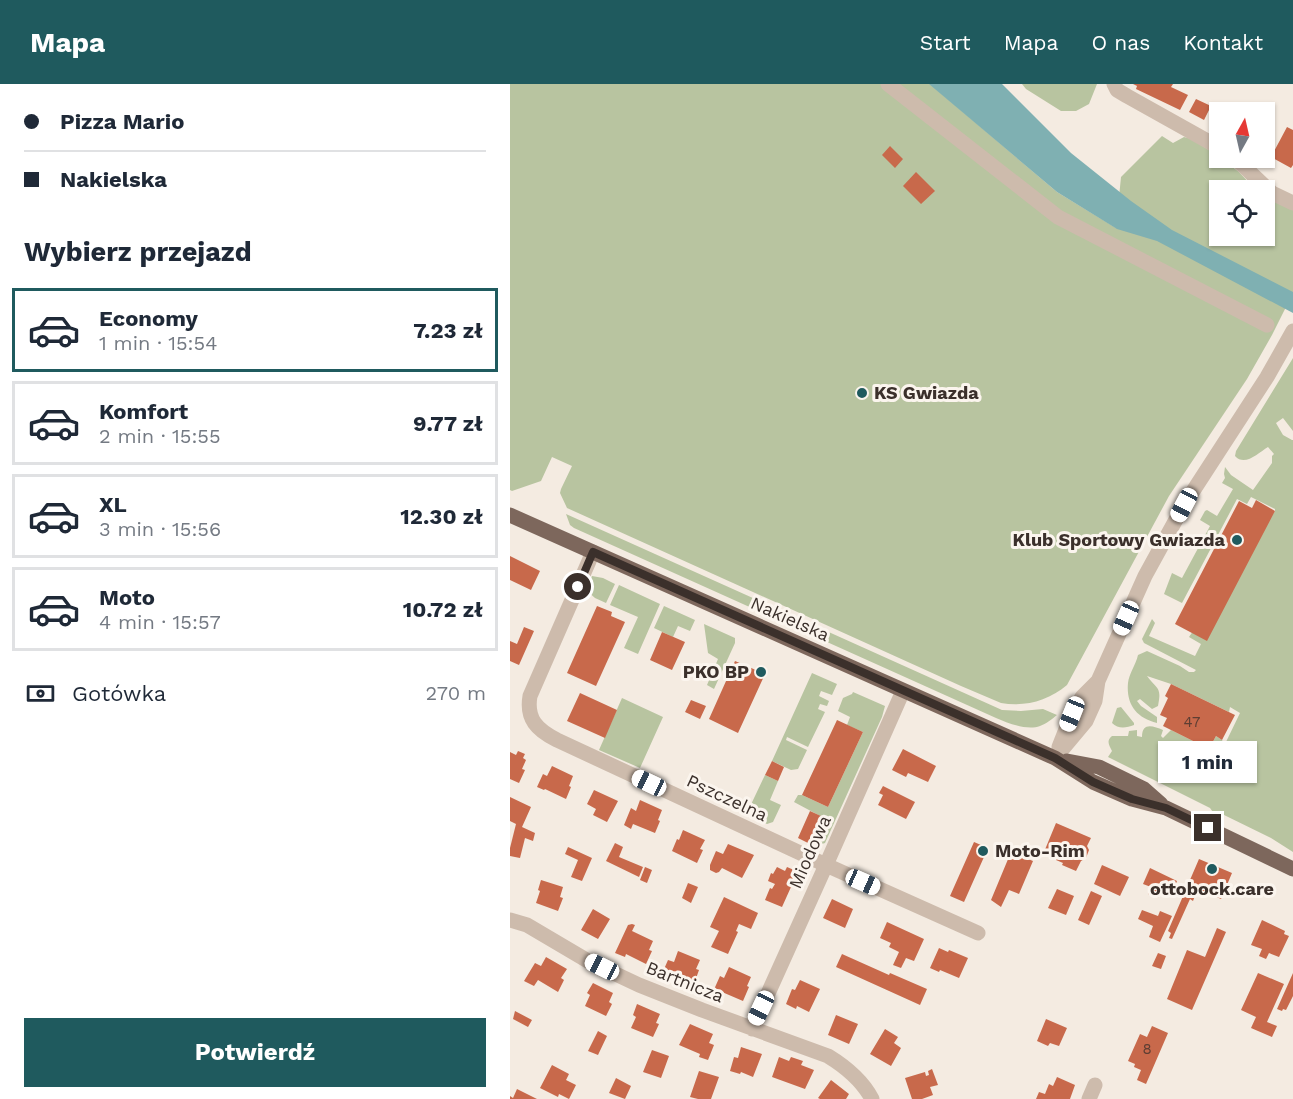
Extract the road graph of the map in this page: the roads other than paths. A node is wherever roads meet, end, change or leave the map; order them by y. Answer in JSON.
{"nodes":[{"id":1,"x":888,"y":84,"type":"edge"},
{"id":2,"x":1114,"y":84,"type":"edge"},
{"id":3,"x":1209,"y":142,"type":"edge"},
{"id":4,"x":1246,"y":168,"type":"edge"},
{"id":5,"x":1293,"y":203,"type":"edge"},
{"id":6,"x":1267,"y":325,"type":"dead end"},
{"id":7,"x":1293,"y":331,"type":"edge"},
{"id":8,"x":510,"y":515,"type":"edge"},
{"id":9,"x":593,"y":552,"type":"junction"},
{"id":10,"x":903,"y":691,"type":"junction"},
{"id":11,"x":1055,"y":758,"type":"junction"},
{"id":12,"x":826,"y":866,"type":"junction"},
{"id":13,"x":1293,"y":869,"type":"edge"},
{"id":14,"x":510,"y":920,"type":"edge"},
{"id":15,"x":978,"y":933,"type":"dead end"},
{"id":16,"x":752,"y":1029,"type":"junction"},
{"id":17,"x":872,"y":1099,"type":"edge"}],
"edges":[{"from":1,"to":6,"type":"street"},
{"from":2,"to":3,"type":"street"},
{"from":4,"to":5,"type":"street"},
{"from":7,"to":11,"type":"street"},
{"from":8,"to":9,"type":"main road","name":"Nakielska"},
{"from":9,"to":10,"type":"main road","name":"Nakielska"},
{"from":9,"to":12,"type":"street","name":"Pszczelna"},
{"from":10,"to":11,"type":"main road","name":"Nakielska"},
{"from":10,"to":12,"type":"street","name":"Miodowa"},
{"from":11,"to":13,"type":"main road","name":"Nakielska"},
{"from":12,"to":15,"type":"street","name":"Pszczelna"},
{"from":12,"to":16,"type":"street","name":"Miodowa"},
{"from":14,"to":16,"type":"street","name":"Bartnicza"},
{"from":16,"to":17,"type":"street","name":"Bartnicza"}]}
